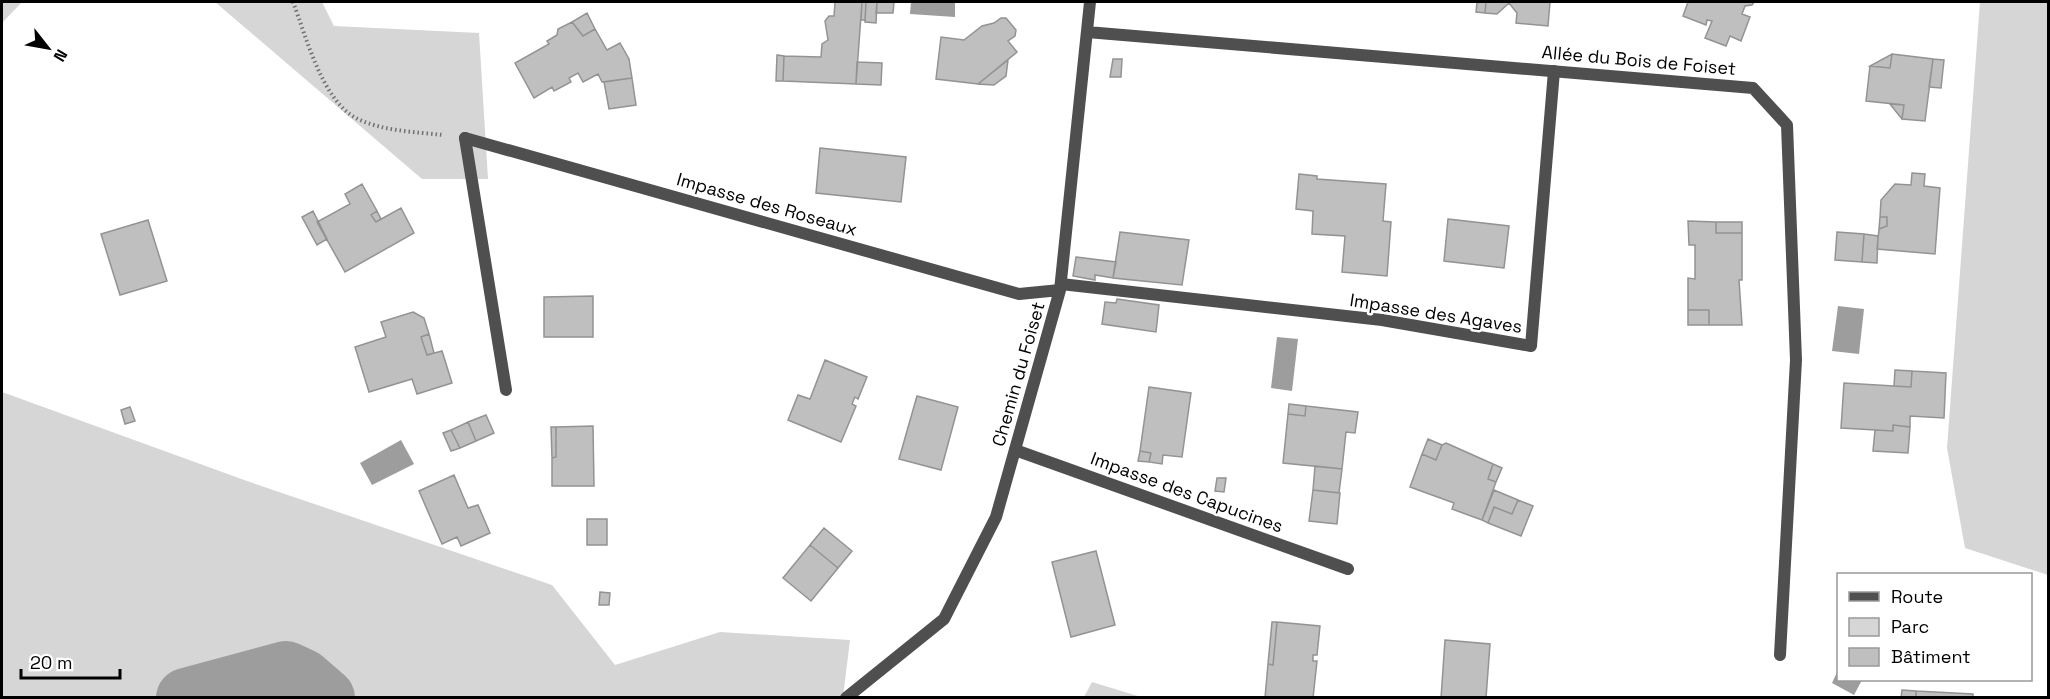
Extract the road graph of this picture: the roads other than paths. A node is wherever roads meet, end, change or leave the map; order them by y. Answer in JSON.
{"nodes":[{"id":1,"x":1090,"y":2,"type":"edge"},
{"id":2,"x":1087,"y":32,"type":"junction"},
{"id":3,"x":1554,"y":71,"type":"junction"},
{"id":4,"x":1061,"y":287,"type":"junction"},
{"id":5,"x":506,"y":390,"type":"dead end"},
{"id":6,"x":1015,"y":450,"type":"junction"},
{"id":7,"x":1348,"y":569,"type":"dead end"},
{"id":8,"x":1780,"y":655,"type":"dead end"},
{"id":9,"x":846,"y":698,"type":"edge"}],
"edges":[{"from":1,"to":2,"type":"street","name":"Chemin du Foiset"},
{"from":2,"to":3,"type":"street","name":"Allée du Bois de Foiset"},
{"from":2,"to":4,"type":"street","name":"Chemin du Foiset"},
{"from":3,"to":4,"type":"street","name":"Impasse des Agaves"},
{"from":3,"to":8,"type":"street","name":"Allée du Bois de Foiset"},
{"from":4,"to":5,"type":"street","name":"Impasse des Roseaux"},
{"from":4,"to":6,"type":"street","name":"Chemin du Foiset"},
{"from":6,"to":7,"type":"street","name":"Impasse des Capucines"},
{"from":6,"to":9,"type":"street","name":"Chemin du Foiset"}]}
